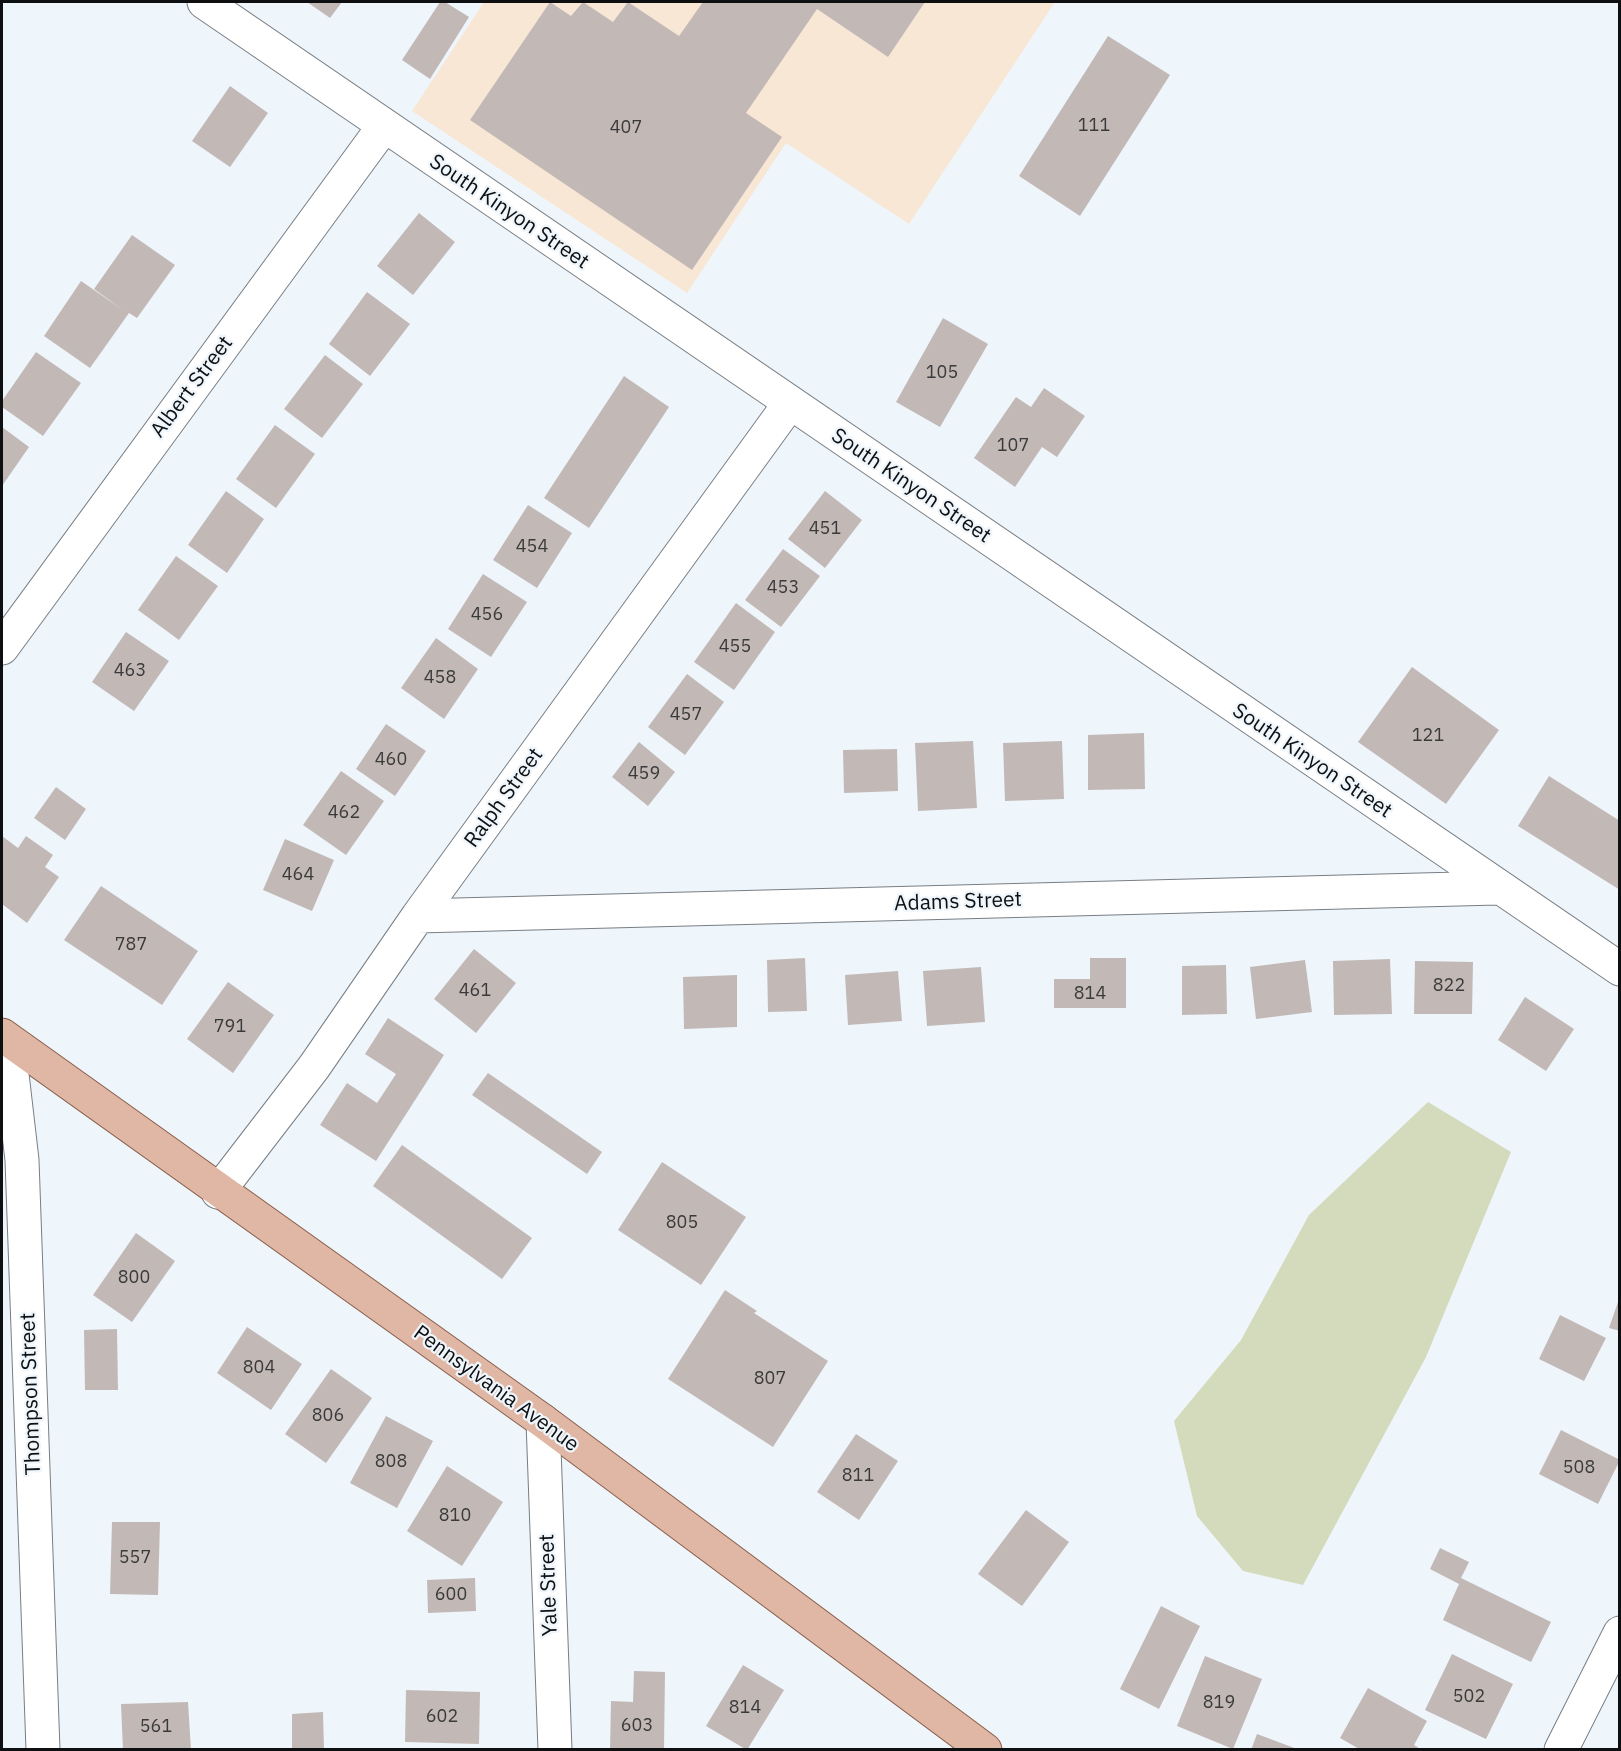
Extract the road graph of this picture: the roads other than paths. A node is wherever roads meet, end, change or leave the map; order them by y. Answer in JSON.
{"nodes":[{"id":1,"x":204,"y":2,"type":"edge"},
{"id":2,"x":384,"y":126,"type":"junction"},
{"id":3,"x":790,"y":403,"type":"junction"},
{"id":4,"x":2,"y":648,"type":"edge"},
{"id":5,"x":1497,"y":888,"type":"junction"},
{"id":6,"x":418,"y":916,"type":"junction"},
{"id":7,"x":1620,"y":969,"type":"edge"},
{"id":8,"x":5,"y":1038,"type":"edge"},
{"id":9,"x":12,"y":1161,"type":"edge"},
{"id":10,"x":218,"y":1192,"type":"junction"},
{"id":11,"x":543,"y":1421,"type":"junction"},
{"id":12,"x":1620,"y":1634,"type":"edge"},
{"id":13,"x":43,"y":1749,"type":"edge"},
{"id":14,"x":555,"y":1749,"type":"edge"},
{"id":15,"x":985,"y":1749,"type":"edge"},
{"id":16,"x":1561,"y":1749,"type":"edge"}],
"edges":[{"from":1,"to":2,"type":"street","name":"South Kinyon Street"},
{"from":2,"to":3,"type":"street","name":"South Kinyon Street"},
{"from":2,"to":4,"type":"street","name":"Albert Street"},
{"from":3,"to":5,"type":"street","name":"South Kinyon Street"},
{"from":3,"to":6,"type":"street","name":"Ralph Street"},
{"from":5,"to":6,"type":"street","name":"Adams Street"},
{"from":5,"to":7,"type":"street","name":"South Kinyon Street"},
{"from":6,"to":10,"type":"street","name":"Ralph Street"},
{"from":8,"to":9,"type":"street","name":"Thompson Street"},
{"from":8,"to":10,"type":"main road","name":"Pennsylvania Avenue"},
{"from":9,"to":13,"type":"street","name":"Thompson Street"},
{"from":10,"to":11,"type":"main road","name":"Pennsylvania Avenue"},
{"from":11,"to":14,"type":"street","name":"Yale Street"},
{"from":11,"to":15,"type":"main road","name":"Pennsylvania Avenue"},
{"from":12,"to":16,"type":"street"}]}
